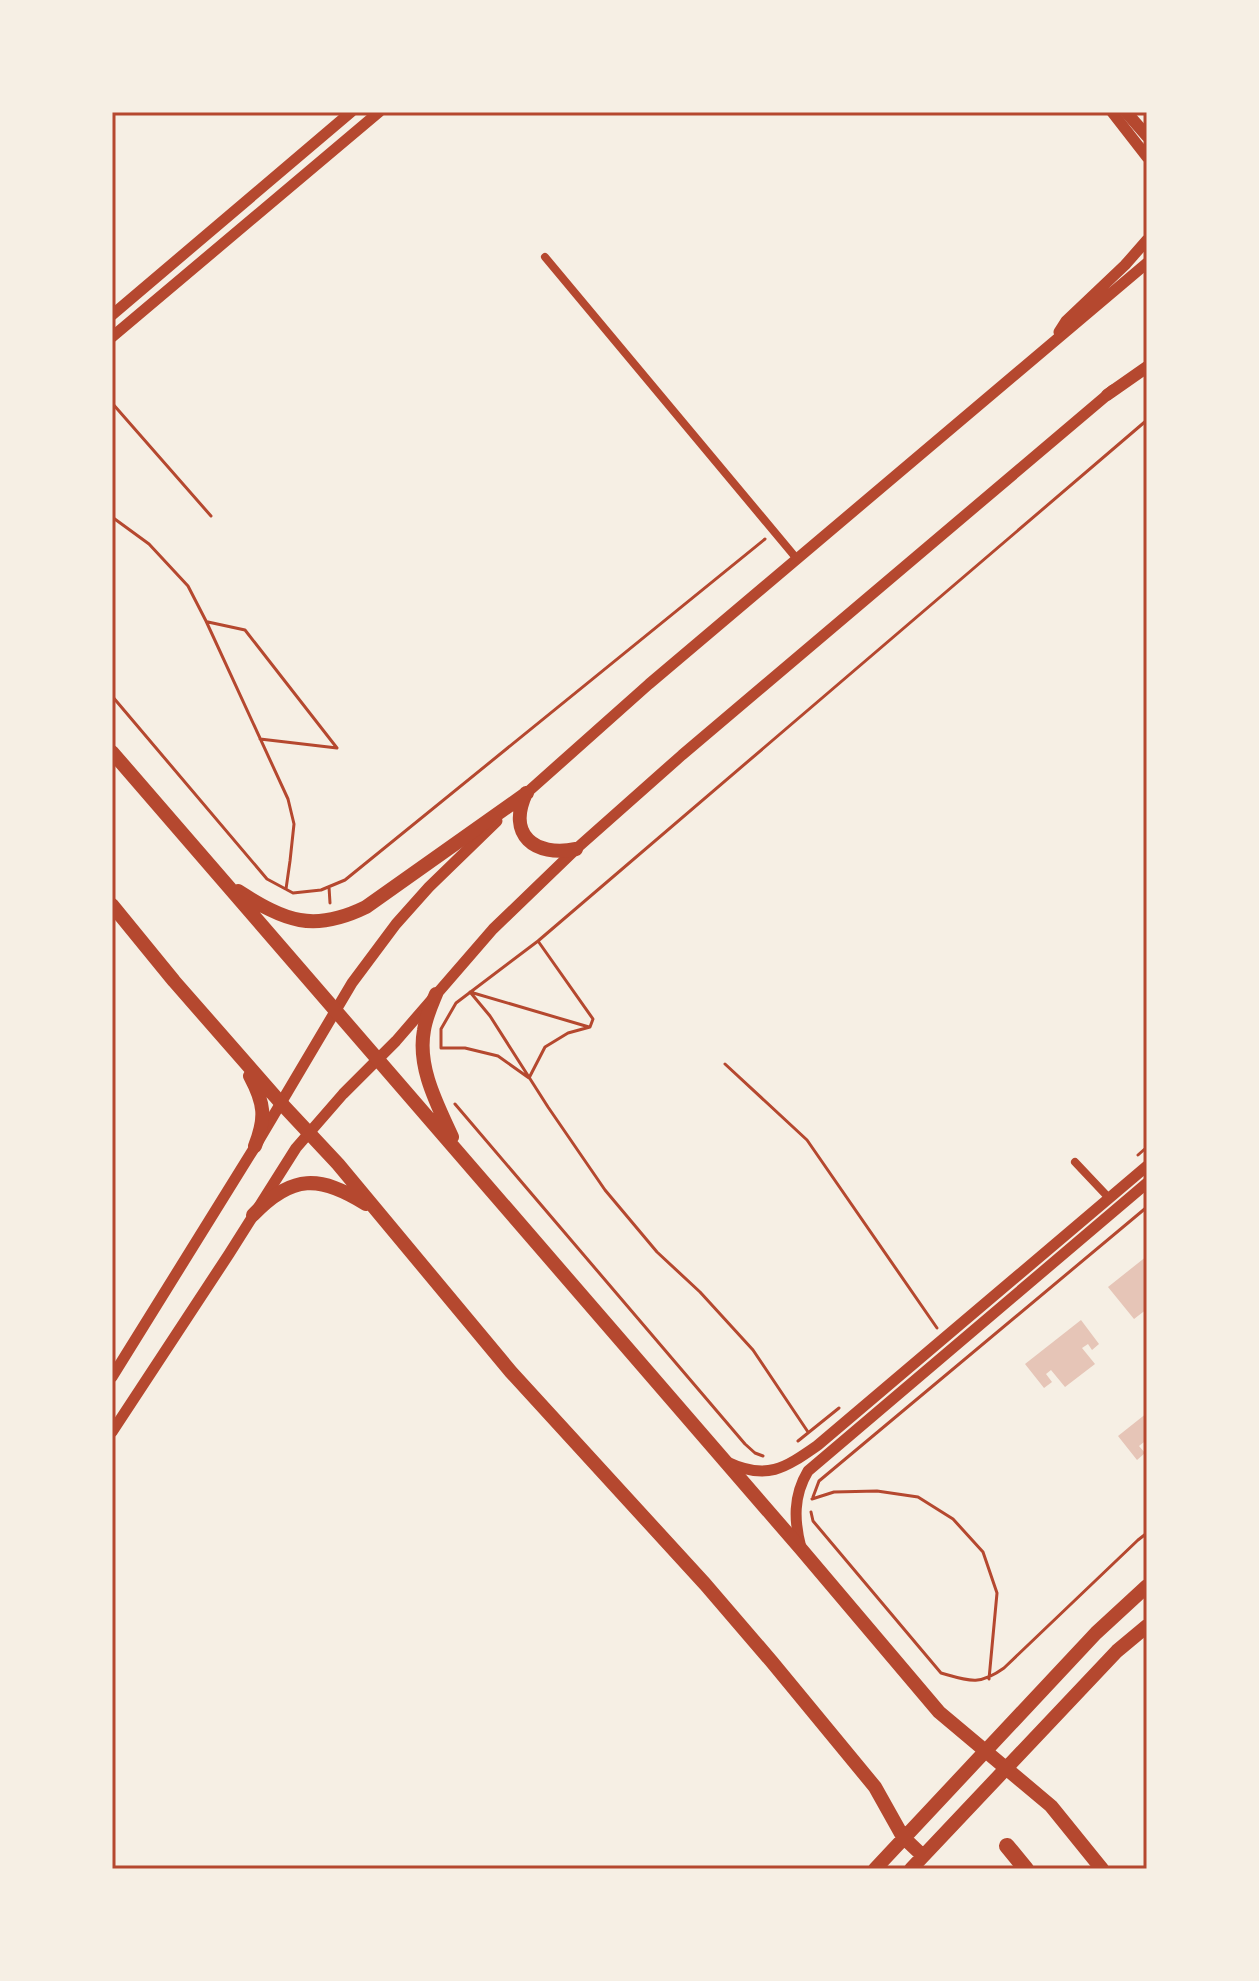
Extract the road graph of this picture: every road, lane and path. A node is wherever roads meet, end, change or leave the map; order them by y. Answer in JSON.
{"nodes":[{"id":1,"x":351,"y":112,"type":"edge"},
{"id":2,"x":379,"y":112,"type":"edge"},
{"id":3,"x":1112,"y":112,"type":"edge"},
{"id":4,"x":1126,"y":112,"type":"edge"},
{"id":5,"x":1147,"y":136,"type":"edge"},
{"id":6,"x":1147,"y":157,"type":"edge"},
{"id":7,"x":1147,"y":240,"type":"edge"},
{"id":8,"x":545,"y":257,"type":"dead end"},
{"id":9,"x":1147,"y":263,"type":"edge"},
{"id":10,"x":112,"y":315,"type":"edge"},
{"id":11,"x":112,"y":337,"type":"edge"},
{"id":12,"x":1047,"y":348,"type":"junction"},
{"id":13,"x":1147,"y":364,"type":"edge"},
{"id":14,"x":1107,"y":395,"type":"joint"},
{"id":15,"x":112,"y":403,"type":"edge"},
{"id":16,"x":1147,"y":420,"type":"edge"},
{"id":17,"x":211,"y":516,"type":"dead end"},
{"id":18,"x":112,"y":517,"type":"edge"},
{"id":19,"x":775,"y":531,"type":"junction"},
{"id":20,"x":797,"y":559,"type":"junction"},
{"id":21,"x":206,"y":621,"type":"junction"},
{"id":22,"x":112,"y":696,"type":"edge"},
{"id":23,"x":260,"y":739,"type":"junction"},
{"id":24,"x":112,"y":752,"type":"edge"},
{"id":25,"x":527,"y":793,"type":"junction"},
{"id":26,"x":576,"y":849,"type":"junction"},
{"id":27,"x":220,"y":878,"type":"junction"},
{"id":28,"x":329,"y":887,"type":"junction"},
{"id":29,"x":286,"y":889,"type":"junction"},
{"id":30,"x":112,"y":905,"type":"edge"},
{"id":31,"x":330,"y":907,"type":"dead end"},
{"id":32,"x":538,"y":941,"type":"junction"},
{"id":33,"x":470,"y":992,"type":"junction"},
{"id":34,"x":436,"y":994,"type":"junction"},
{"id":35,"x":336,"y":1010,"type":"junction"},
{"id":36,"x":590,"y":1027,"type":"junction"},
{"id":37,"x":231,"y":1046,"type":"junction"},
{"id":38,"x":379,"y":1059,"type":"junction"},
{"id":39,"x":725,"y":1064,"type":"dead end"},
{"id":40,"x":529,"y":1078,"type":"junction"},
{"id":41,"x":280,"y":1102,"type":"junction"},
{"id":42,"x":455,"y":1105,"type":"dead end"},
{"id":43,"x":309,"y":1132,"type":"junction"},
{"id":44,"x":255,"y":1146,"type":"junction"},
{"id":45,"x":1147,"y":1147,"type":"edge"},
{"id":46,"x":461,"y":1155,"type":"junction"},
{"id":47,"x":1135,"y":1157,"type":"dead end"},
{"id":48,"x":1075,"y":1162,"type":"dead end"},
{"id":49,"x":1147,"y":1166,"type":"edge"},
{"id":50,"x":1147,"y":1183,"type":"edge"},
{"id":51,"x":1109,"y":1198,"type":"junction"},
{"id":52,"x":1147,"y":1207,"type":"edge"},
{"id":53,"x":253,"y":1215,"type":"junction"},
{"id":54,"x":380,"y":1215,"type":"junction"},
{"id":55,"x":944,"y":1338,"type":"junction"},
{"id":56,"x":112,"y":1377,"type":"edge"},
{"id":57,"x":843,"y":1404,"type":"dead end"},
{"id":58,"x":112,"y":1432,"type":"edge"},
{"id":59,"x":807,"y":1432,"type":"junction"},
{"id":60,"x":790,"y":1449,"type":"dead end"},
{"id":61,"x":723,"y":1460,"type":"junction"},
{"id":62,"x":772,"y":1460,"type":"dead end"},
{"id":63,"x":812,"y":1499,"type":"junction"},
{"id":64,"x":1147,"y":1533,"type":"edge"},
{"id":65,"x":801,"y":1549,"type":"junction"},
{"id":66,"x":1147,"y":1586,"type":"edge"},
{"id":67,"x":1147,"y":1626,"type":"edge"},
{"id":68,"x":989,"y":1679,"type":"junction"},
{"id":69,"x":985,"y":1751,"type":"junction"},
{"id":70,"x":1006,"y":1768,"type":"junction"},
{"id":71,"x":903,"y":1837,"type":"junction"},
{"id":72,"x":1007,"y":1846,"type":"dead end"},
{"id":73,"x":923,"y":1856,"type":"junction"},
{"id":74,"x":875,"y":1869,"type":"edge"},
{"id":75,"x":911,"y":1869,"type":"edge"},
{"id":76,"x":1026,"y":1869,"type":"edge"},
{"id":77,"x":1102,"y":1869,"type":"edge"}],
"edges":[{"from":1,"to":10,"type":"street"},
{"from":2,"to":11,"type":"street"},
{"from":3,"to":6,"type":"street"},
{"from":4,"to":5,"type":"main road"},
{"from":7,"to":12,"type":"street"},
{"from":8,"to":19,"type":"street"},
{"from":9,"to":12,"type":"street"},
{"from":12,"to":20,"type":"street"},
{"from":13,"to":14,"type":"main road"},
{"from":14,"to":26,"type":"street"},
{"from":15,"to":17,"type":"path"},
{"from":16,"to":32,"type":"path"},
{"from":18,"to":21,"type":"path"},
{"from":19,"to":20,"type":"street"},
{"from":19,"to":28,"type":"path"},
{"from":20,"to":25,"type":"street"},
{"from":21,"to":23,"type":"path"},
{"from":21,"to":23,"type":"path"},
{"from":22,"to":29,"type":"path"},
{"from":23,"to":29,"type":"path"},
{"from":24,"to":27,"type":"main road"},
{"from":25,"to":26,"type":"main road"},
{"from":25,"to":27,"type":"main road"},
{"from":25,"to":35,"type":"street"},
{"from":26,"to":34,"type":"street"},
{"from":27,"to":35,"type":"main road"},
{"from":28,"to":29,"type":"path"},
{"from":28,"to":31,"type":"path"},
{"from":30,"to":37,"type":"main road"},
{"from":32,"to":33,"type":"path"},
{"from":32,"to":36,"type":"path"},
{"from":33,"to":36,"type":"path"},
{"from":33,"to":40,"type":"path"},
{"from":33,"to":40,"type":"path"},
{"from":34,"to":38,"type":"street"},
{"from":34,"to":46,"type":"main road"},
{"from":35,"to":38,"type":"main road"},
{"from":35,"to":41,"type":"street"},
{"from":36,"to":40,"type":"path"},
{"from":37,"to":41,"type":"main road"},
{"from":37,"to":44,"type":"main road"},
{"from":38,"to":43,"type":"street"},
{"from":38,"to":46,"type":"main road"},
{"from":39,"to":55,"type":"path"},
{"from":40,"to":59,"type":"path"},
{"from":41,"to":43,"type":"main road"},
{"from":41,"to":44,"type":"street"},
{"from":42,"to":62,"type":"path"},
{"from":43,"to":53,"type":"street"},
{"from":43,"to":54,"type":"main road"},
{"from":44,"to":56,"type":"street"},
{"from":45,"to":47,"type":"path"},
{"from":46,"to":61,"type":"main road"},
{"from":48,"to":51,"type":"street"},
{"from":49,"to":51,"type":"street"},
{"from":50,"to":65,"type":"street"},
{"from":51,"to":55,"type":"street"},
{"from":52,"to":63,"type":"path"},
{"from":53,"to":54,"type":"main road"},
{"from":53,"to":58,"type":"street"},
{"from":54,"to":71,"type":"main road"},
{"from":55,"to":61,"type":"street"},
{"from":57,"to":59,"type":"path"},
{"from":59,"to":60,"type":"path"},
{"from":61,"to":65,"type":"main road"},
{"from":63,"to":68,"type":"path"},
{"from":63,"to":68,"type":"path"},
{"from":64,"to":68,"type":"path"},
{"from":65,"to":69,"type":"main road"},
{"from":66,"to":69,"type":"main road"},
{"from":67,"to":70,"type":"main road"},
{"from":69,"to":70,"type":"main road"},
{"from":69,"to":71,"type":"main road"},
{"from":70,"to":73,"type":"main road"},
{"from":70,"to":77,"type":"main road"},
{"from":71,"to":73,"type":"main road"},
{"from":71,"to":74,"type":"main road"},
{"from":72,"to":76,"type":"highway"},
{"from":73,"to":75,"type":"main road"}]}
